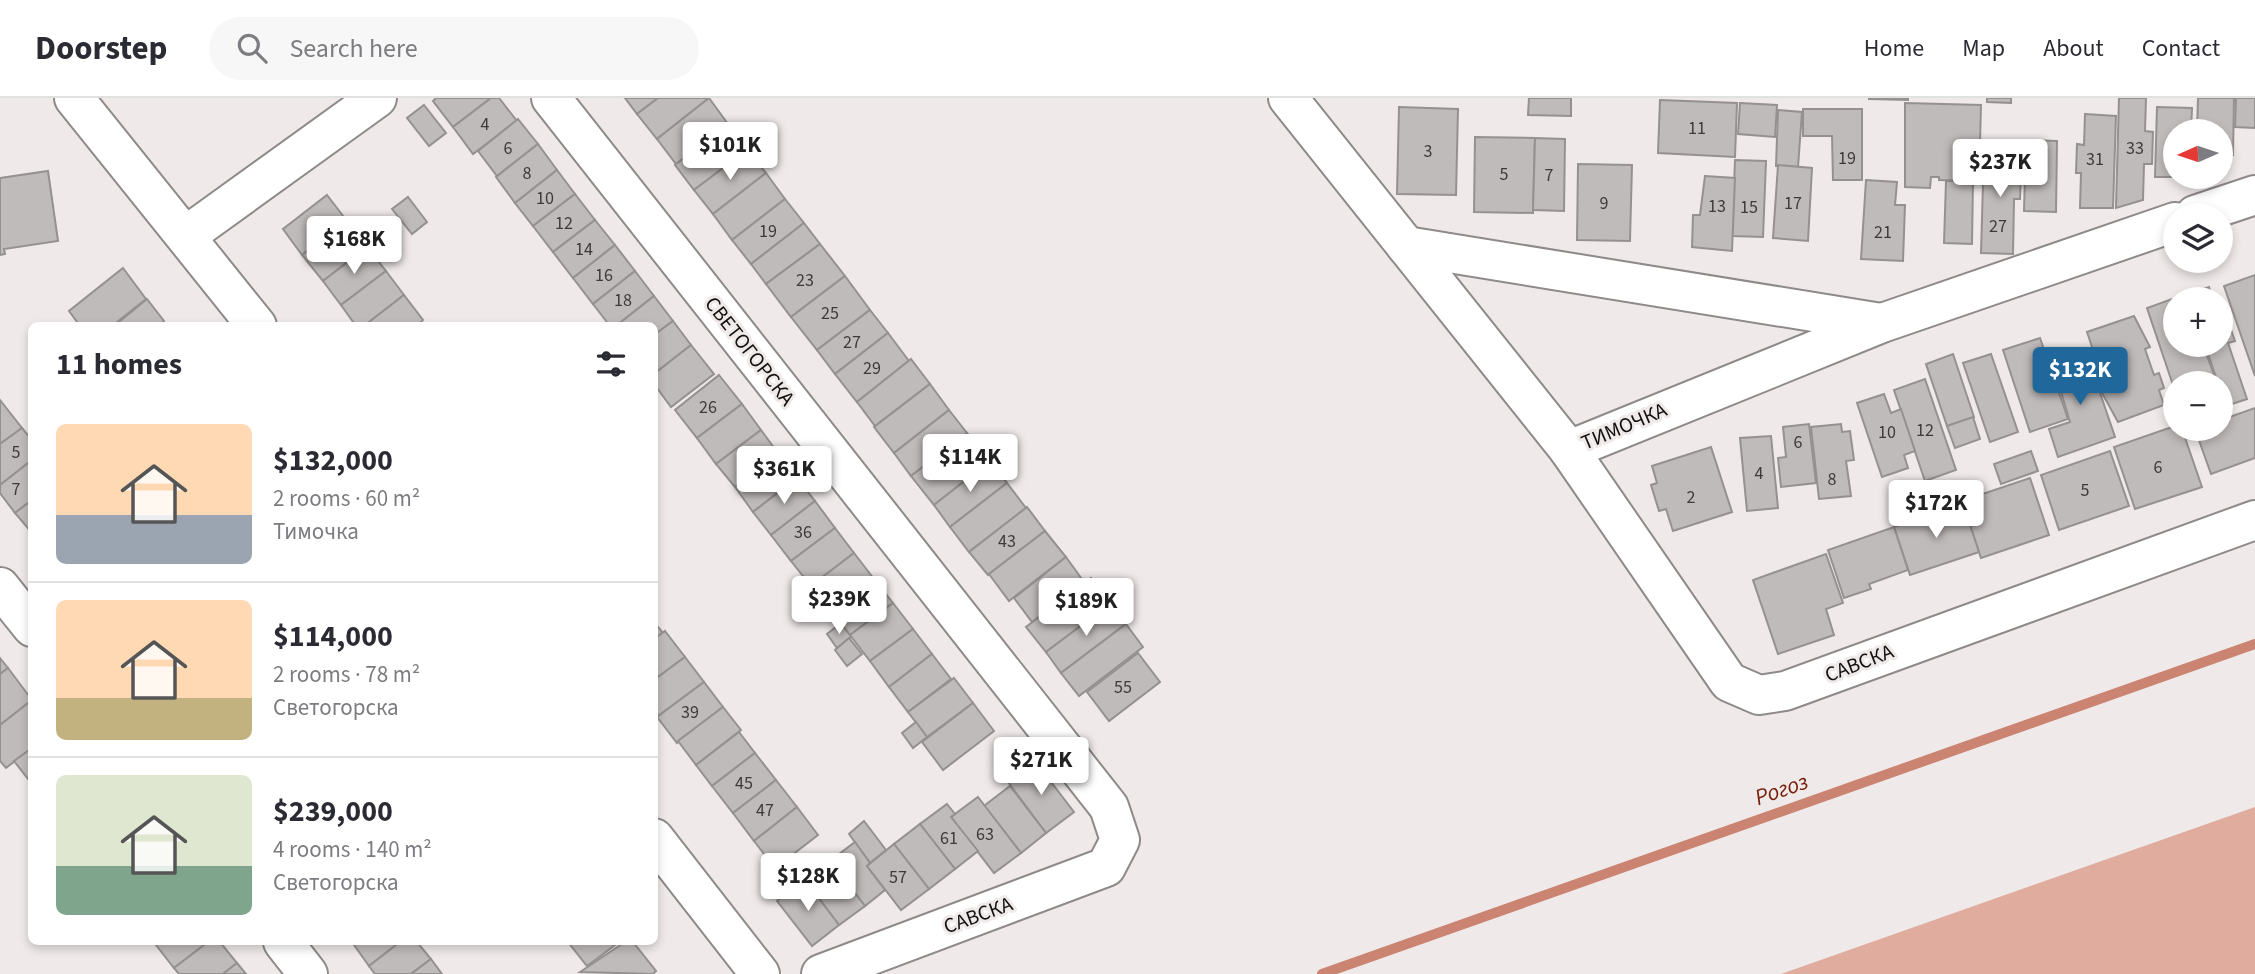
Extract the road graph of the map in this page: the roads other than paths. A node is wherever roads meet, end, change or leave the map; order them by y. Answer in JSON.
{"nodes":[{"id":1,"x":75,"y":98,"type":"edge"},
{"id":2,"x":377,"y":98,"type":"edge"},
{"id":3,"x":551,"y":98,"type":"edge"},
{"id":4,"x":1288,"y":98,"type":"edge"},
{"id":5,"x":2255,"y":195,"type":"edge"},
{"id":6,"x":2231,"y":203,"type":"edge"},
{"id":7,"x":2163,"y":226,"type":"edge"},
{"id":8,"x":187,"y":235,"type":"junction"},
{"id":9,"x":1406,"y":246,"type":"junction"},
{"id":10,"x":254,"y":322,"type":"edge"},
{"id":11,"x":1882,"y":323,"type":"junction"},
{"id":12,"x":1569,"y":450,"type":"junction"},
{"id":13,"x":2255,"y":520,"type":"edge"},
{"id":14,"x":0,"y":587,"type":"edge"},
{"id":15,"x":28,"y":622,"type":"edge"},
{"id":16,"x":1120,"y":840,"type":"joint"},
{"id":17,"x":658,"y":843,"type":"edge"},
{"id":18,"x":285,"y":945,"type":"edge"},
{"id":19,"x":309,"y":974,"type":"edge"},
{"id":20,"x":760,"y":974,"type":"edge"},
{"id":21,"x":821,"y":974,"type":"edge"}],
"edges":[{"from":1,"to":8,"type":"street"},
{"from":2,"to":8,"type":"street"},
{"from":3,"to":16,"type":"street","name":"СВЕТОГОРСКА"},
{"from":4,"to":9,"type":"street","name":"ТИМОЧКА"},
{"from":5,"to":6,"type":"street"},
{"from":7,"to":11,"type":"street","name":"ТИМОЧКА"},
{"from":8,"to":10,"type":"street"},
{"from":9,"to":11,"type":"street","name":"ТИМОЧКА"},
{"from":9,"to":12,"type":"street","name":"ТИМОЧКА"},
{"from":11,"to":12,"type":"street","name":"ТИМОЧКА"},
{"from":12,"to":13,"type":"street","name":"САВСКА"},
{"from":14,"to":15,"type":"street"},
{"from":16,"to":21,"type":"street","name":"САВСКА"},
{"from":17,"to":20,"type":"street"},
{"from":18,"to":19,"type":"street"}]}
